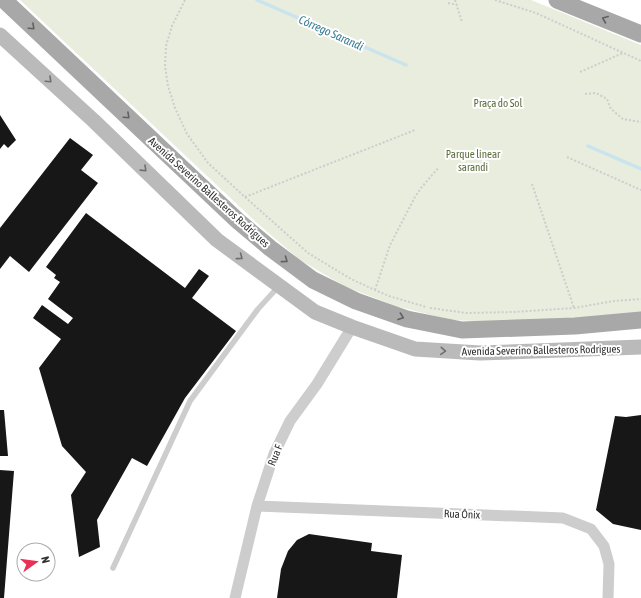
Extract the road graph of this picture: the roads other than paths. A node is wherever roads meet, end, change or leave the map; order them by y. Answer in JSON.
{"nodes":[{"id":1,"x":4,"y":0,"type":"edge"},
{"id":2,"x":557,"y":0,"type":"edge"},
{"id":3,"x":641,"y":34,"type":"edge"},
{"id":4,"x":0,"y":35,"type":"edge"},
{"id":5,"x":279,"y":286,"type":"junction"},
{"id":6,"x":641,"y":320,"type":"edge"},
{"id":7,"x":352,"y":327,"type":"junction"},
{"id":8,"x":641,"y":347,"type":"edge"},
{"id":9,"x":256,"y":506,"type":"junction"},
{"id":10,"x":113,"y":568,"type":"dead end"},
{"id":11,"x":235,"y":598,"type":"edge"},
{"id":12,"x":608,"y":598,"type":"edge"}],
"edges":[{"from":1,"to":6,"type":"main road","name":"Avenida Severino Ballesteros Rodrigues","one_way":true},
{"from":3,"to":2,"type":"main road","one_way":true},
{"from":4,"to":5,"type":"street","name":"Avenida Severino Ballesteros Rodrigues","one_way":true},
{"from":5,"to":7,"type":"street","name":"Avenida Severino Ballesteros Rodrigues"},
{"from":5,"to":10,"type":"lane"},
{"from":7,"to":8,"type":"street","name":"Avenida Severino Ballesteros Rodrigues","one_way":true},
{"from":7,"to":9,"type":"street","name":"Rua F"},
{"from":9,"to":11,"type":"street","name":"Rua F"},
{"from":9,"to":12,"type":"street","name":"Rua Ônix"}]}
